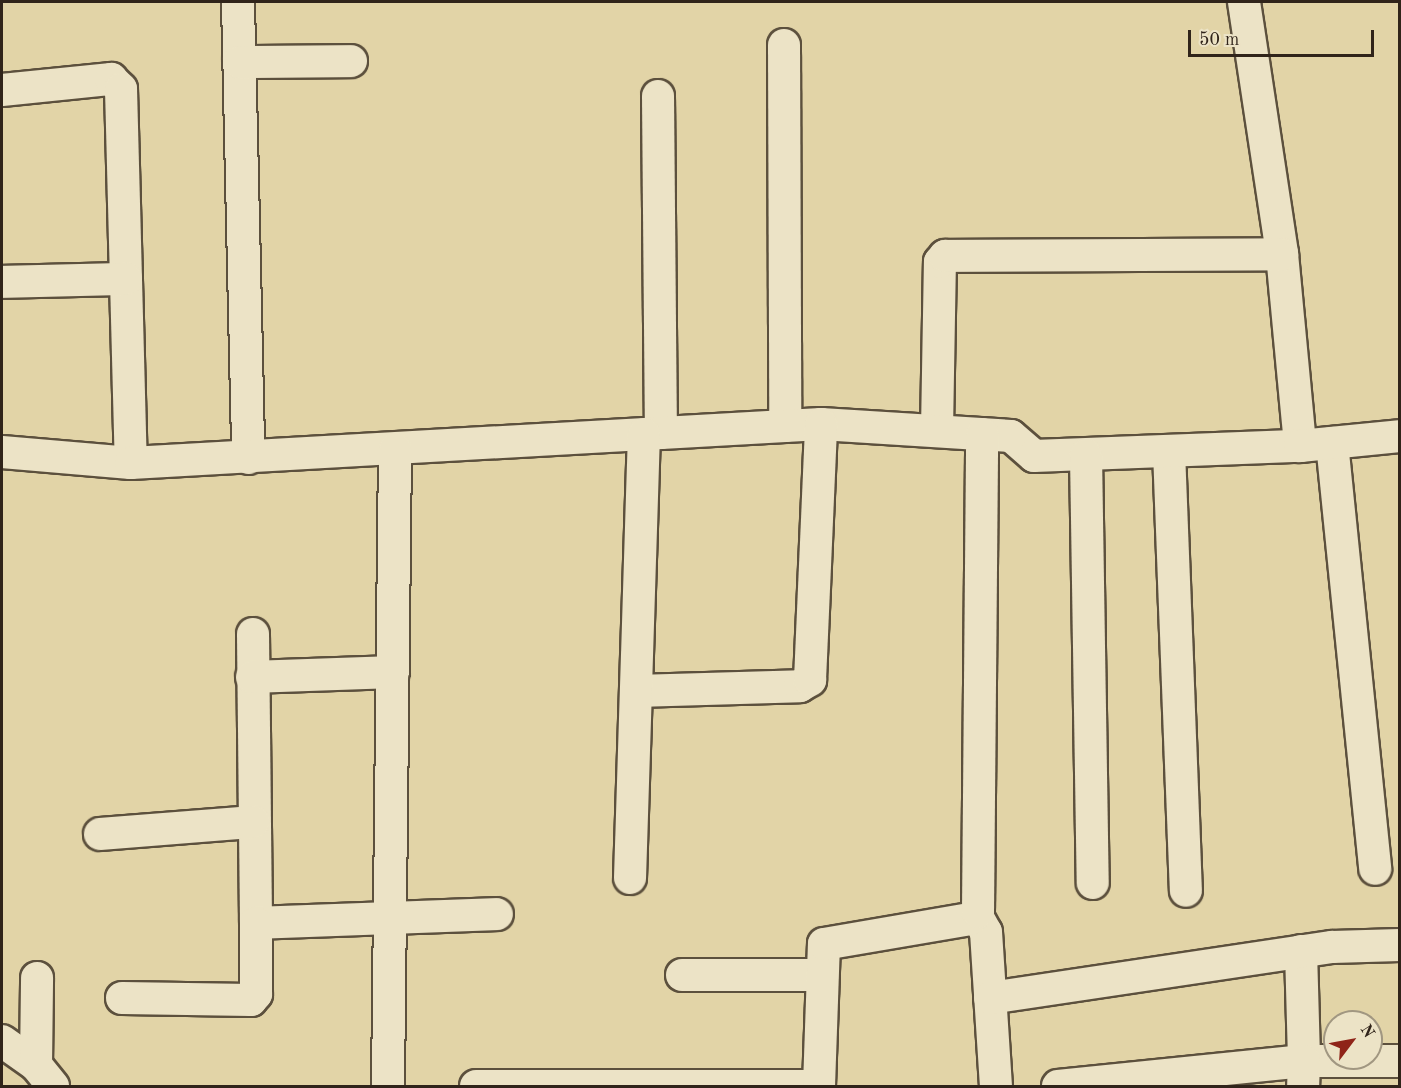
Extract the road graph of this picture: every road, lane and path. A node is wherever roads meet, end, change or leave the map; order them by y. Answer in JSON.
{"nodes":[{"id":1,"x":238,"y":2,"type":"edge"},
{"id":2,"x":1244,"y":2,"type":"edge"},
{"id":3,"x":784,"y":45,"type":"dead end"},
{"id":4,"x":351,"y":61,"type":"dead end"},
{"id":5,"x":239,"y":62,"type":"junction"},
{"id":6,"x":2,"y":90,"type":"edge"},
{"id":7,"x":658,"y":96,"type":"dead end"},
{"id":8,"x":1282,"y":254,"type":"junction"},
{"id":9,"x":126,"y":279,"type":"junction"},
{"id":10,"x":2,"y":282,"type":"edge"},
{"id":11,"x":821,"y":424,"type":"junction"},
{"id":12,"x":786,"y":426,"type":"junction"},
{"id":13,"x":937,"y":430,"type":"junction"},
{"id":14,"x":653,"y":434,"type":"junction"},
{"id":15,"x":982,"y":434,"type":"junction"},
{"id":16,"x":1400,"y":436,"type":"edge"},
{"id":17,"x":1332,"y":443,"type":"junction"},
{"id":18,"x":1300,"y":446,"type":"junction"},
{"id":19,"x":395,"y":449,"type":"junction"},
{"id":20,"x":1169,"y":451,"type":"junction"},
{"id":21,"x":2,"y":452,"type":"edge"},
{"id":22,"x":1086,"y":455,"type":"junction"},
{"id":23,"x":248,"y":458,"type":"junction"},
{"id":24,"x":131,"y":463,"type":"junction"},
{"id":25,"x":253,"y":634,"type":"dead end"},
{"id":26,"x":393,"y":672,"type":"junction"},
{"id":27,"x":252,"y":677,"type":"junction"},
{"id":28,"x":636,"y":691,"type":"junction"},
{"id":29,"x":254,"y":822,"type":"junction"},
{"id":30,"x":100,"y":834,"type":"dead end"},
{"id":31,"x":1375,"y":869,"type":"dead end"},
{"id":32,"x":630,"y":878,"type":"dead end"},
{"id":33,"x":1093,"y":883,"type":"dead end"},
{"id":34,"x":1186,"y":891,"type":"dead end"},
{"id":35,"x":497,"y":914,"type":"dead end"},
{"id":36,"x":390,"y":916,"type":"junction"},
{"id":37,"x":977,"y":916,"type":"junction"},
{"id":38,"x":256,"y":923,"type":"junction"},
{"id":39,"x":1400,"y":945,"type":"edge"},
{"id":40,"x":1300,"y":951,"type":"junction"},
{"id":41,"x":682,"y":975,"type":"dead end"},
{"id":42,"x":821,"y":975,"type":"junction"},
{"id":43,"x":37,"y":978,"type":"dead end"},
{"id":44,"x":122,"y":998,"type":"dead end"},
{"id":45,"x":990,"y":998,"type":"junction"},
{"id":46,"x":2,"y":1041,"type":"edge"},
{"id":47,"x":1400,"y":1061,"type":"edge"},
{"id":48,"x":1304,"y":1074,"type":"edge"},
{"id":49,"x":44,"y":1076,"type":"edge"},
{"id":50,"x":388,"y":1086,"type":"edge"},
{"id":51,"x":476,"y":1086,"type":"edge"},
{"id":52,"x":819,"y":1086,"type":"edge"},
{"id":53,"x":996,"y":1086,"type":"edge"},
{"id":54,"x":1058,"y":1086,"type":"edge"}],
"edges":[{"from":1,"to":5,"type":"street"},
{"from":2,"to":8,"type":"street"},
{"from":3,"to":12,"type":"street"},
{"from":4,"to":5,"type":"street"},
{"from":5,"to":23,"type":"street"},
{"from":6,"to":9,"type":"street"},
{"from":7,"to":14,"type":"street"},
{"from":8,"to":13,"type":"street"},
{"from":8,"to":18,"type":"street"},
{"from":9,"to":10,"type":"street"},
{"from":9,"to":24,"type":"street"},
{"from":11,"to":12,"type":"street"},
{"from":11,"to":13,"type":"street"},
{"from":11,"to":28,"type":"street"},
{"from":12,"to":14,"type":"street"},
{"from":13,"to":15,"type":"street"},
{"from":14,"to":19,"type":"street"},
{"from":14,"to":28,"type":"street"},
{"from":15,"to":22,"type":"street"},
{"from":15,"to":37,"type":"street"},
{"from":16,"to":17,"type":"street"},
{"from":17,"to":18,"type":"street"},
{"from":17,"to":31,"type":"street"},
{"from":18,"to":20,"type":"street"},
{"from":19,"to":23,"type":"street"},
{"from":19,"to":26,"type":"street"},
{"from":20,"to":22,"type":"street"},
{"from":20,"to":34,"type":"street"},
{"from":21,"to":24,"type":"street"},
{"from":22,"to":33,"type":"street"},
{"from":23,"to":24,"type":"street"},
{"from":25,"to":27,"type":"street"},
{"from":26,"to":27,"type":"street"},
{"from":26,"to":36,"type":"street"},
{"from":27,"to":29,"type":"street"},
{"from":28,"to":32,"type":"street"},
{"from":29,"to":30,"type":"street"},
{"from":29,"to":38,"type":"street"},
{"from":35,"to":36,"type":"street"},
{"from":36,"to":38,"type":"street"},
{"from":36,"to":50,"type":"street"},
{"from":37,"to":42,"type":"street"},
{"from":37,"to":45,"type":"street"},
{"from":38,"to":44,"type":"street"},
{"from":39,"to":40,"type":"street"},
{"from":40,"to":45,"type":"street"},
{"from":40,"to":48,"type":"street"},
{"from":41,"to":42,"type":"street"},
{"from":42,"to":52,"type":"street"},
{"from":43,"to":49,"type":"street"},
{"from":45,"to":53,"type":"street"},
{"from":46,"to":49,"type":"street"},
{"from":47,"to":48,"type":"street"},
{"from":48,"to":54,"type":"street"},
{"from":51,"to":52,"type":"street"}]}
